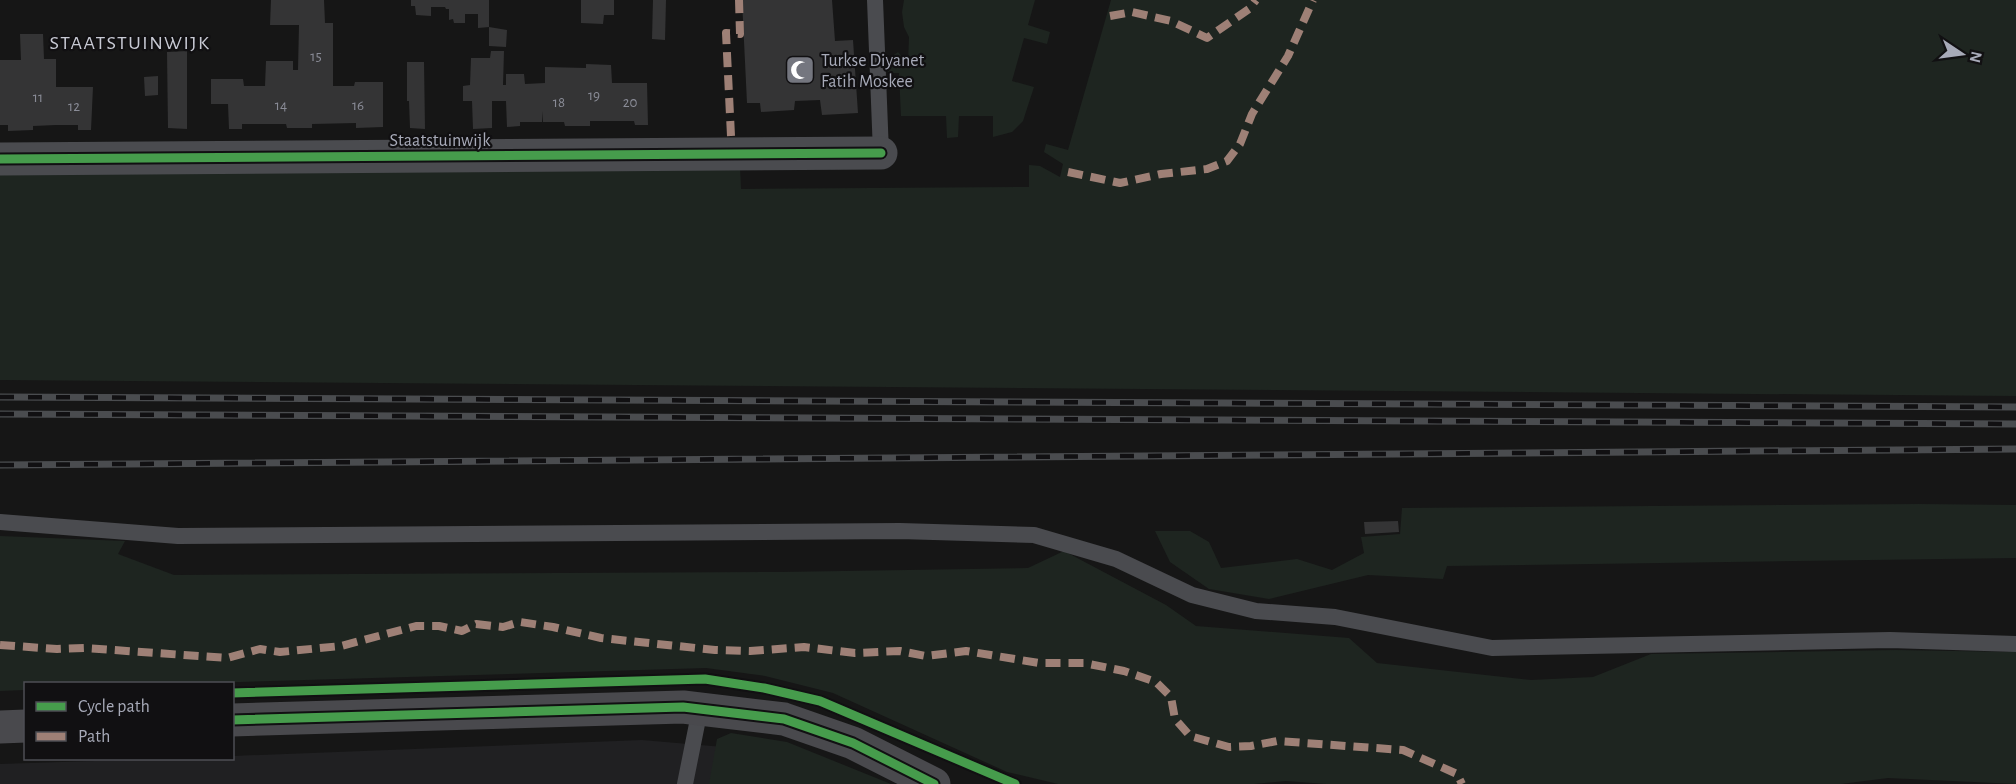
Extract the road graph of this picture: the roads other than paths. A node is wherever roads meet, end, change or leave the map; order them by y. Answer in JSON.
{"nodes":[{"id":1,"x":875,"y":0,"type":"edge"},
{"id":2,"x":881,"y":153,"type":"joint"},
{"id":3,"x":0,"y":159,"type":"edge"},
{"id":4,"x":0,"y":522,"type":"edge"},
{"id":5,"x":2016,"y":645,"type":"edge"},
{"id":6,"x":700,"y":709,"type":"junction"},
{"id":7,"x":234,"y":720,"type":"edge"},
{"id":8,"x":24,"y":726,"type":"edge"},
{"id":9,"x":0,"y":727,"type":"edge"},
{"id":10,"x":685,"y":784,"type":"edge"},
{"id":11,"x":934,"y":784,"type":"edge"}],
"edges":[{"from":1,"to":2,"type":"lane"},
{"from":2,"to":3,"type":"street","name":"Staatstuinwijk"},
{"from":4,"to":5,"type":"lane"},
{"from":6,"to":7,"type":"street"},
{"from":6,"to":10,"type":"lane"},
{"from":6,"to":11,"type":"street"},
{"from":8,"to":9,"type":"street"}]}
